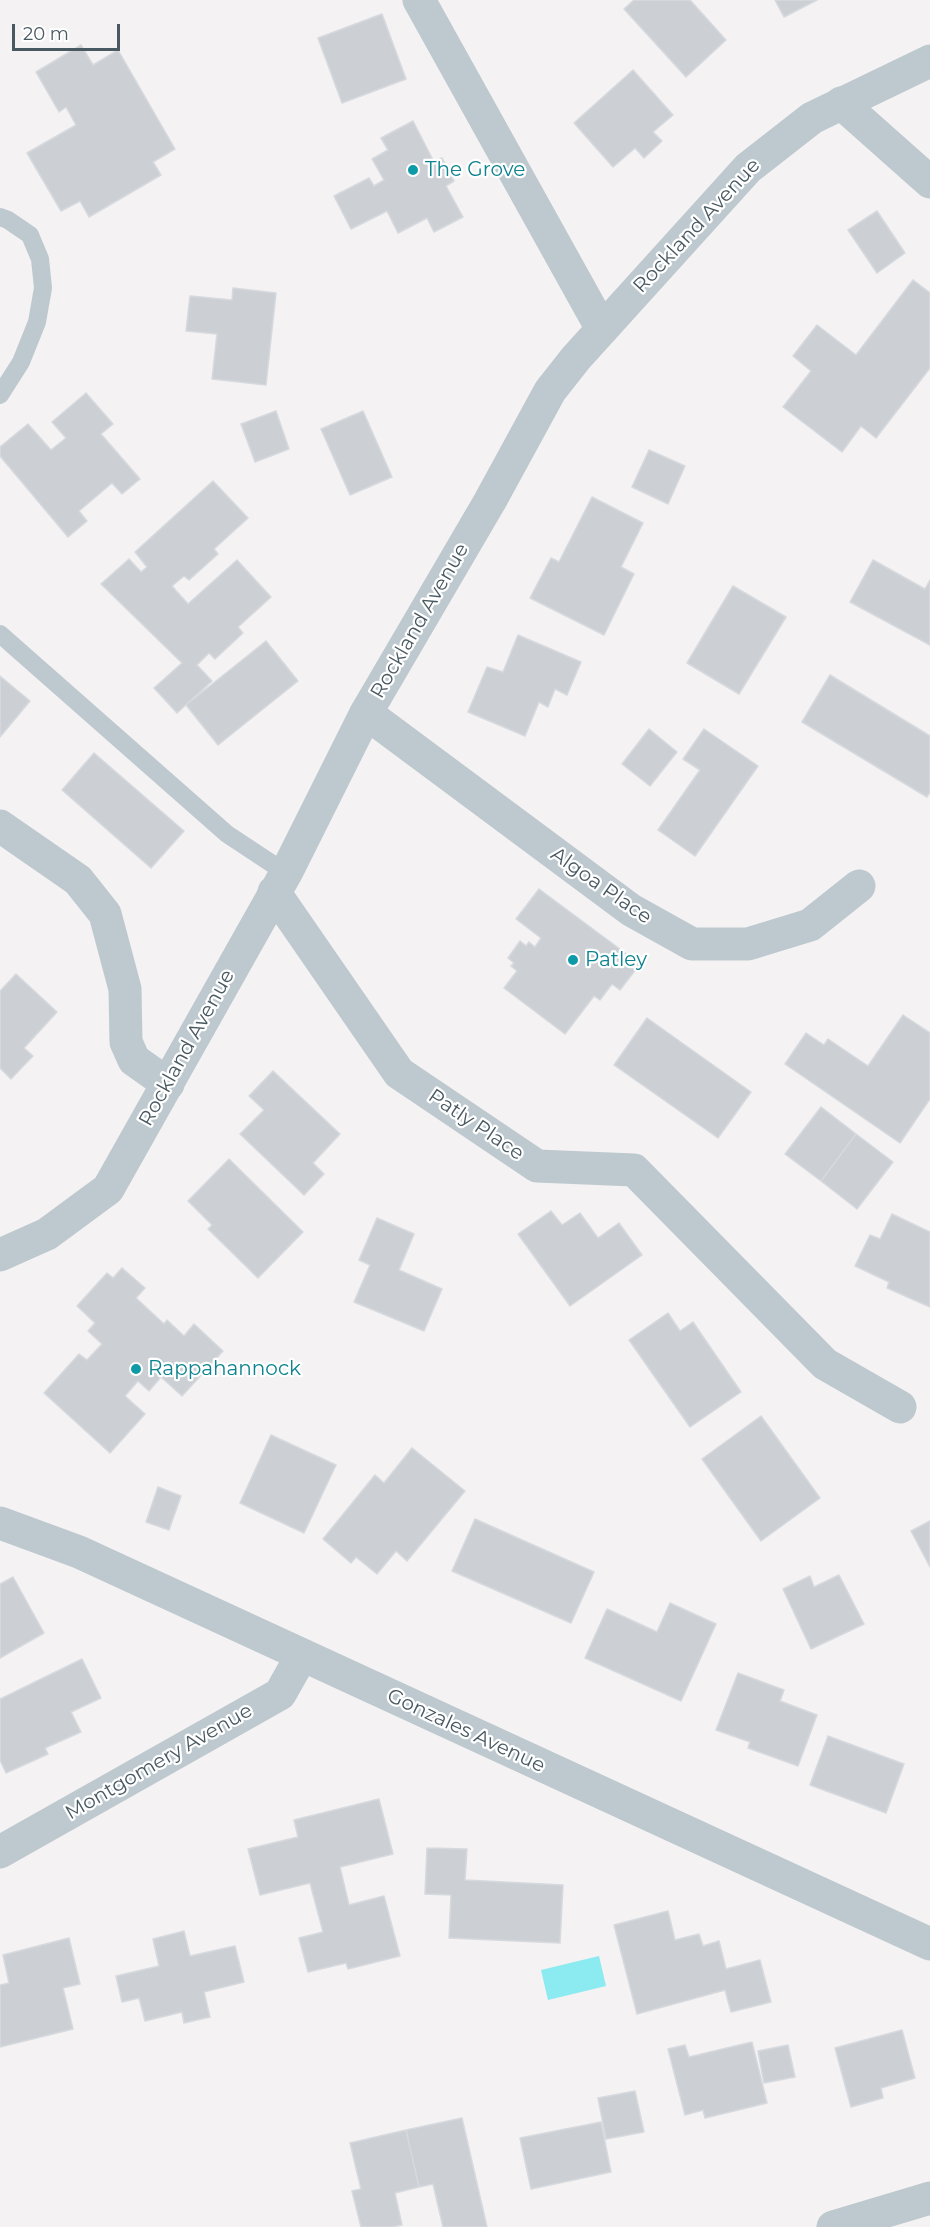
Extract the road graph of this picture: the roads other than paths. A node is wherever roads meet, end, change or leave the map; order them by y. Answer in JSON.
{"nodes":[{"id":1,"x":419,"y":0,"type":"edge"},
{"id":2,"x":930,"y":61,"type":"edge"},
{"id":3,"x":841,"y":103,"type":"junction"},
{"id":4,"x":930,"y":182,"type":"edge"},
{"id":5,"x":0,"y":217,"type":"edge"},
{"id":6,"x":602,"y":329,"type":"junction"},
{"id":7,"x":0,"y":395,"type":"edge"},
{"id":8,"x":0,"y":634,"type":"edge"},
{"id":9,"x":366,"y":712,"type":"junction"},
{"id":10,"x":0,"y":826,"type":"edge"},
{"id":11,"x":280,"y":882,"type":"junction"},
{"id":12,"x":859,"y":886,"type":"dead end"},
{"id":13,"x":168,"y":1083,"type":"junction"},
{"id":14,"x":0,"y":1255,"type":"edge"},
{"id":15,"x":900,"y":1407,"type":"dead end"},
{"id":16,"x":0,"y":1523,"type":"edge"},
{"id":17,"x":302,"y":1655,"type":"junction"},
{"id":18,"x":0,"y":1852,"type":"edge"},
{"id":19,"x":930,"y":1944,"type":"edge"},
{"id":20,"x":930,"y":2198,"type":"edge"},
{"id":21,"x":833,"y":2227,"type":"edge"}],
"edges":[{"from":1,"to":6,"type":"street"},
{"from":2,"to":3,"type":"street","name":"Rockland Avenue"},
{"from":3,"to":4,"type":"street"},
{"from":3,"to":6,"type":"street","name":"Rockland Avenue"},
{"from":5,"to":7,"type":"lane"},
{"from":6,"to":9,"type":"street","name":"Rockland Avenue"},
{"from":8,"to":11,"type":"lane"},
{"from":9,"to":11,"type":"street","name":"Rockland Avenue"},
{"from":9,"to":12,"type":"street","name":"Algoa Place"},
{"from":10,"to":13,"type":"street"},
{"from":11,"to":13,"type":"street","name":"Rockland Avenue"},
{"from":11,"to":15,"type":"street","name":"Patly Place"},
{"from":13,"to":14,"type":"street","name":"Rockland Avenue"},
{"from":16,"to":17,"type":"street","name":"Gonzales Avenue"},
{"from":17,"to":18,"type":"street","name":"Montgomery Avenue"},
{"from":17,"to":19,"type":"street","name":"Gonzales Avenue"},
{"from":20,"to":21,"type":"street"}]}
